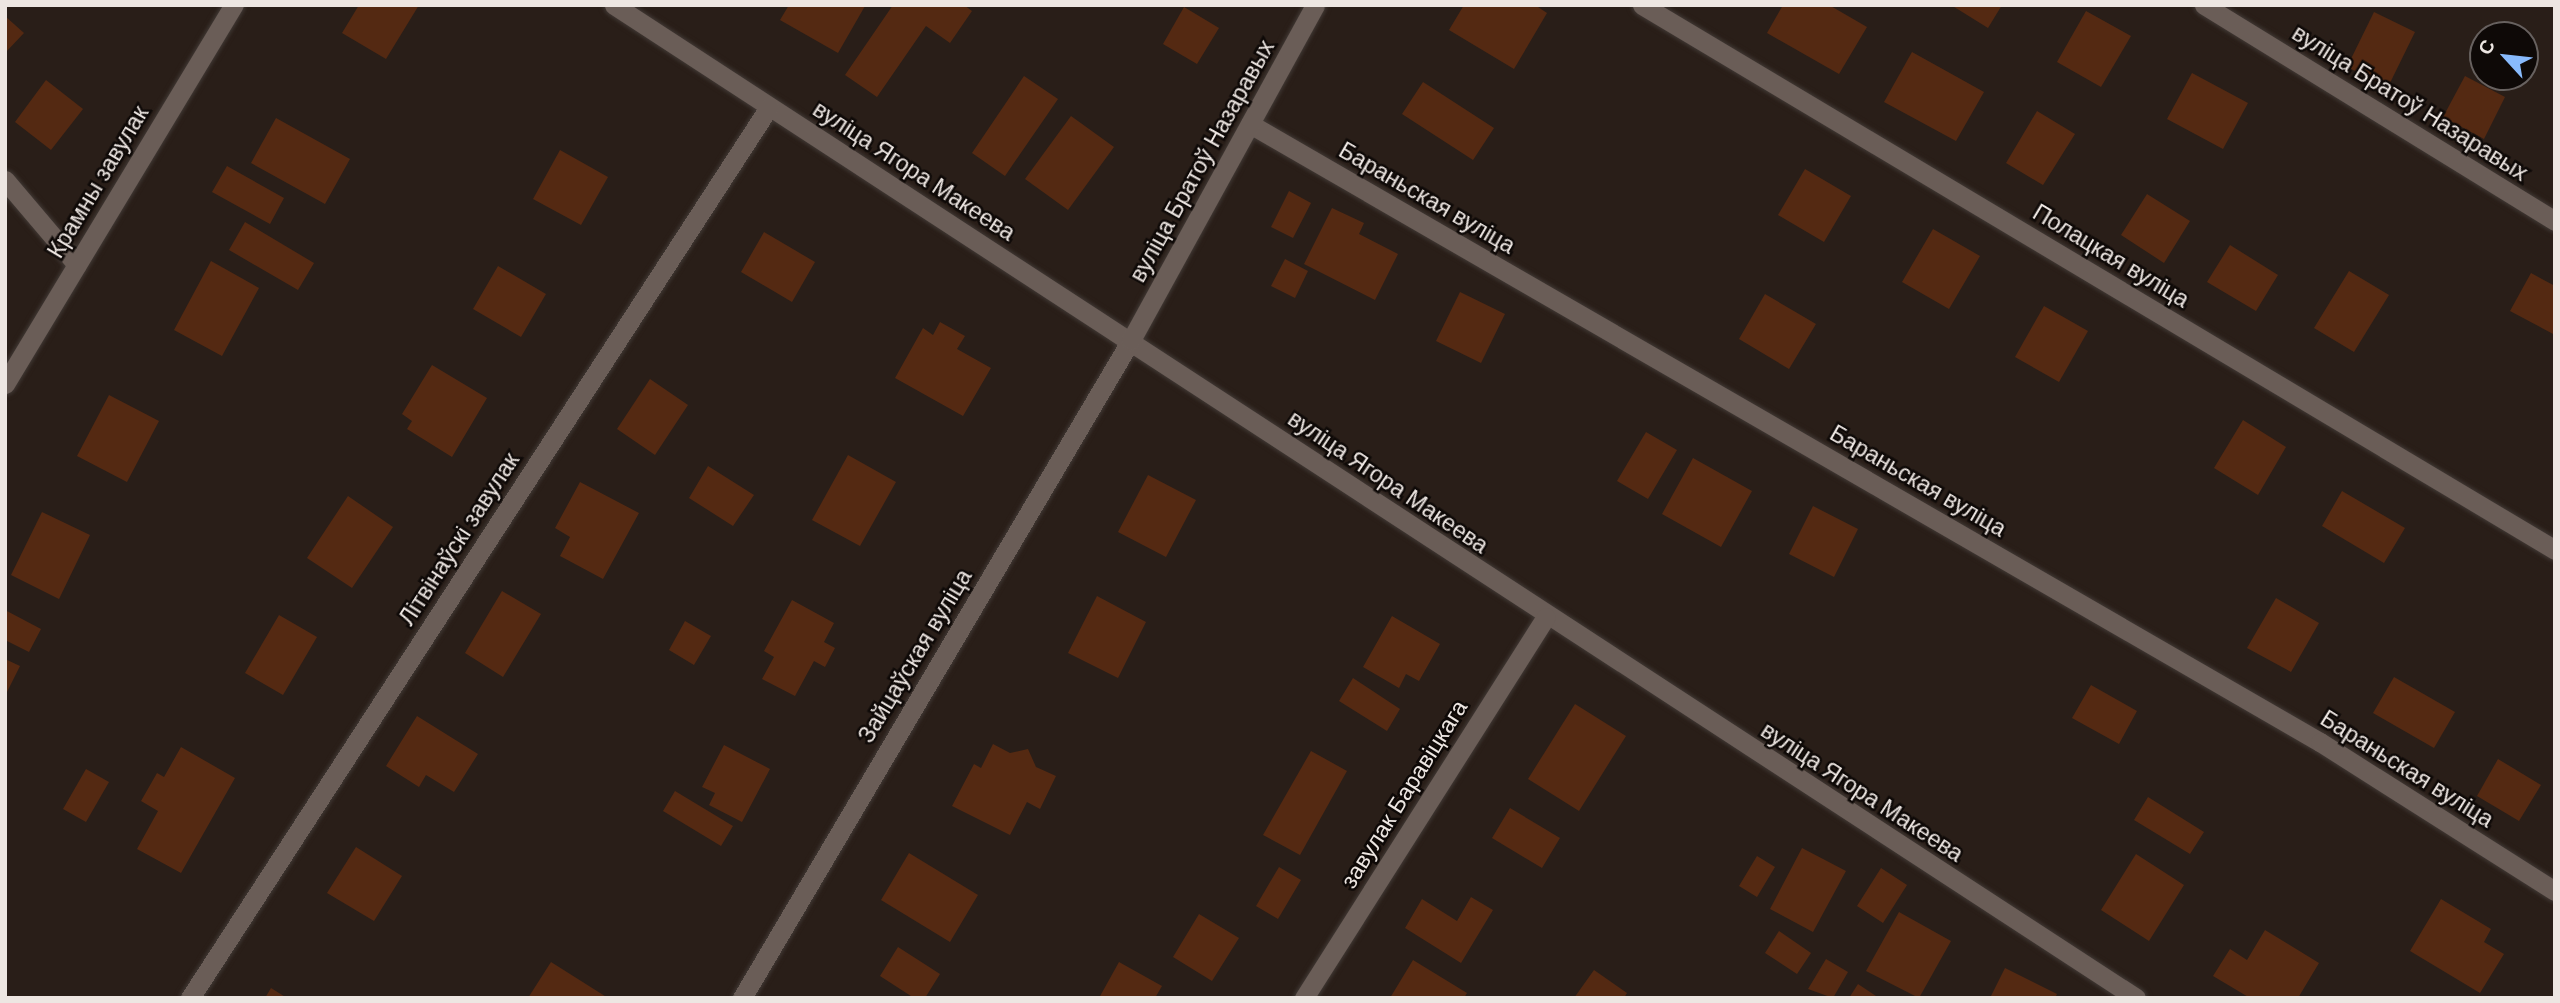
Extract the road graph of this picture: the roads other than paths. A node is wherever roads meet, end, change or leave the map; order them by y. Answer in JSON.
{"nodes":[{"id":1,"x":234,"y":5,"type":"edge"},
{"id":2,"x":614,"y":5,"type":"edge"},
{"id":3,"x":1315,"y":5,"type":"edge"},
{"id":4,"x":1642,"y":5,"type":"edge"},
{"id":5,"x":2204,"y":5,"type":"edge"},
{"id":6,"x":769,"y":107,"type":"junction"},
{"id":7,"x":1250,"y":124,"type":"junction"},
{"id":8,"x":5,"y":180,"type":"edge"},
{"id":9,"x":2555,"y":221,"type":"edge"},
{"id":10,"x":76,"y":265,"type":"junction"},
{"id":11,"x":1131,"y":340,"type":"junction"},
{"id":12,"x":5,"y":384,"type":"edge"},
{"id":13,"x":2555,"y":550,"type":"edge"},
{"id":14,"x":1546,"y":617,"type":"junction"},
{"id":15,"x":2555,"y":891,"type":"edge"},
{"id":16,"x":190,"y":998,"type":"edge"},
{"id":17,"x":742,"y":998,"type":"edge"},
{"id":18,"x":1304,"y":998,"type":"edge"},
{"id":19,"x":2136,"y":998,"type":"edge"}],
"edges":[{"from":1,"to":10,"type":"street","name":"Крамны завулак"},
{"from":2,"to":6,"type":"street","name":"вуліца Ягора Макеева"},
{"from":3,"to":7,"type":"street","name":"вуліца Братоў Назаравых"},
{"from":4,"to":13,"type":"street","name":"Полацкая вуліца"},
{"from":5,"to":9,"type":"street","name":"вуліца Братоў Назаравых"},
{"from":6,"to":11,"type":"street","name":"вуліца Ягора Макеева"},
{"from":6,"to":16,"type":"street","name":"Літвінаўскі завулак"},
{"from":7,"to":11,"type":"street","name":"вуліца Братоў Назаравых"},
{"from":7,"to":15,"type":"street","name":"Бараньская вуліца"},
{"from":8,"to":10,"type":"street"},
{"from":10,"to":12,"type":"street","name":"Крамны завулак"},
{"from":11,"to":14,"type":"street","name":"вуліца Ягора Макеева"},
{"from":11,"to":17,"type":"street","name":"Зайцаўская вуліца"},
{"from":14,"to":18,"type":"street","name":"завулак Баравіцкага"},
{"from":14,"to":19,"type":"street","name":"вуліца Ягора Макеева"}]}
